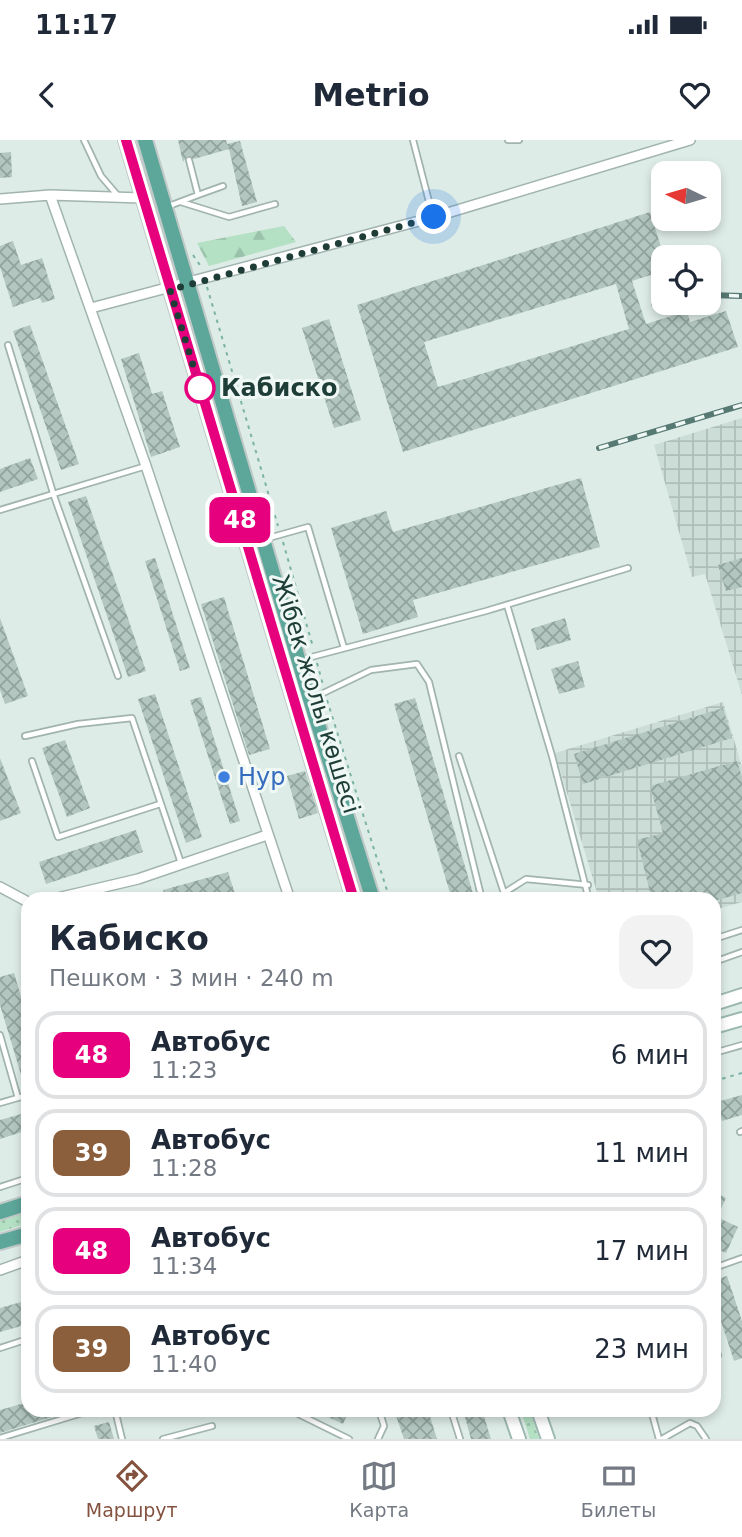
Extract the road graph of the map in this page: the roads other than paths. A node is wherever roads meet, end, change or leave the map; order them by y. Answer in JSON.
{"nodes":[{"id":1,"x":84,"y":140,"type":"edge"},
{"id":2,"x":126,"y":140,"type":"edge"},
{"id":3,"x":145,"y":140,"type":"edge"},
{"id":4,"x":413,"y":140,"type":"edge"},
{"id":5,"x":508,"y":140,"type":"edge"},
{"id":6,"x":519,"y":140,"type":"edge"},
{"id":7,"x":690,"y":140,"type":"edge"},
{"id":8,"x":190,"y":160,"type":"dead end"},
{"id":9,"x":223,"y":186,"type":"dead end"},
{"id":10,"x":50,"y":195,"type":"junction"},
{"id":11,"x":198,"y":195,"type":"junction"},
{"id":12,"x":120,"y":197,"type":"junction"},
{"id":13,"x":142,"y":198,"type":"junction"},
{"id":14,"x":0,"y":199,"type":"edge"},
{"id":15,"x":181,"y":202,"type":"junction"},
{"id":16,"x":275,"y":204,"type":"dead end"},
{"id":17,"x":165,"y":208,"type":"junction"},
{"id":18,"x":434,"y":217,"type":"junction"},
{"id":19,"x":186,"y":285,"type":"junction"},
{"id":20,"x":170,"y":290,"type":"junction"},
{"id":21,"x":91,"y":308,"type":"junction"},
{"id":22,"x":8,"y":345,"type":"dead end"},
{"id":23,"x":146,"y":466,"type":"junction"},
{"id":24,"x":54,"y":496,"type":"junction"},
{"id":25,"x":0,"y":510,"type":"edge"},
{"id":26,"x":262,"y":539,"type":"junction"},
{"id":27,"x":628,"y":568,"type":"dead end"},
{"id":28,"x":506,"y":605,"type":"junction"},
{"id":29,"x":344,"y":648,"type":"junction"},
{"id":30,"x":299,"y":660,"type":"junction"},
{"id":31,"x":118,"y":676,"type":"dead end"},
{"id":32,"x":310,"y":699,"type":"junction"},
{"id":33,"x":25,"y":736,"type":"dead end"},
{"id":34,"x":459,"y":756,"type":"dead end"},
{"id":35,"x":32,"y":761,"type":"dead end"},
{"id":36,"x":160,"y":804,"type":"junction"},
{"id":37,"x":267,"y":835,"type":"junction"},
{"id":38,"x":181,"y":863,"type":"junction"},
{"id":39,"x":588,"y":885,"type":"junction"},
{"id":40,"x":0,"y":887,"type":"edge"},
{"id":41,"x":81,"y":892,"type":"edge"},
{"id":42,"x":287,"y":892,"type":"edge"},
{"id":43,"x":352,"y":892,"type":"edge"},
{"id":44,"x":370,"y":892,"type":"edge"},
{"id":45,"x":480,"y":892,"type":"edge"},
{"id":46,"x":504,"y":892,"type":"edge"},
{"id":47,"x":506,"y":892,"type":"edge"},
{"id":48,"x":588,"y":892,"type":"edge"},
{"id":49,"x":21,"y":898,"type":"edge"},
{"id":50,"x":742,"y":930,"type":"edge"},
{"id":51,"x":721,"y":937,"type":"edge"},
{"id":52,"x":742,"y":952,"type":"edge"},
{"id":53,"x":721,"y":960,"type":"edge"},
{"id":54,"x":742,"y":995,"type":"edge"},
{"id":55,"x":721,"y":1002,"type":"edge"},
{"id":56,"x":742,"y":1019,"type":"edge"},
{"id":57,"x":721,"y":1025,"type":"edge"},
{"id":58,"x":0,"y":1035,"type":"edge"},
{"id":59,"x":742,"y":1045,"type":"edge"},
{"id":60,"x":721,"y":1051,"type":"edge"},
{"id":61,"x":21,"y":1097,"type":"edge"},
{"id":62,"x":18,"y":1098,"type":"junction"},
{"id":63,"x":0,"y":1103,"type":"edge"},
{"id":64,"x":21,"y":1180,"type":"edge"},
{"id":65,"x":0,"y":1186,"type":"edge"},
{"id":66,"x":21,"y":1205,"type":"edge"},
{"id":67,"x":0,"y":1212,"type":"edge"},
{"id":68,"x":21,"y":1236,"type":"edge"},
{"id":69,"x":0,"y":1242,"type":"edge"},
{"id":70,"x":742,"y":1258,"type":"edge"},
{"id":71,"x":21,"y":1262,"type":"edge"},
{"id":72,"x":721,"y":1266,"type":"edge"},
{"id":73,"x":0,"y":1270,"type":"edge"},
{"id":74,"x":21,"y":1341,"type":"edge"},
{"id":75,"x":0,"y":1348,"type":"edge"},
{"id":76,"x":69,"y":1417,"type":"edge"},
{"id":77,"x":117,"y":1417,"type":"edge"},
{"id":78,"x":304,"y":1417,"type":"edge"},
{"id":79,"x":381,"y":1417,"type":"edge"},
{"id":80,"x":453,"y":1417,"type":"edge"},
{"id":81,"x":511,"y":1417,"type":"edge"},
{"id":82,"x":540,"y":1417,"type":"edge"},
{"id":83,"x":653,"y":1417,"type":"edge"},
{"id":84,"x":212,"y":1426,"type":"dead end"},
{"id":85,"x":0,"y":1438,"type":"edge"},
{"id":86,"x":122,"y":1439,"type":"edge"},
{"id":87,"x":163,"y":1439,"type":"edge"},
{"id":88,"x":349,"y":1439,"type":"edge"},
{"id":89,"x":378,"y":1439,"type":"edge"},
{"id":90,"x":460,"y":1439,"type":"edge"},
{"id":91,"x":519,"y":1439,"type":"edge"},
{"id":92,"x":548,"y":1439,"type":"edge"},
{"id":93,"x":661,"y":1439,"type":"edge"},
{"id":94,"x":706,"y":1439,"type":"edge"}],
"edges":[{"from":1,"to":12,"type":"lane"},
{"from":2,"to":13,"type":"main road","name":"Жібек жолы көшесі"},
{"from":3,"to":17,"type":"main road","name":"Жібек жолы көшесі"},
{"from":4,"to":18,"type":"lane"},
{"from":5,"to":6,"type":"lane"},
{"from":7,"to":18,"type":"street"},
{"from":8,"to":11,"type":"lane"},
{"from":9,"to":11,"type":"lane"},
{"from":10,"to":12,"type":"street"},
{"from":10,"to":14,"type":"street"},
{"from":10,"to":21,"type":"street"},
{"from":11,"to":15,"type":"lane"},
{"from":12,"to":13,"type":"street"},
{"from":13,"to":20,"type":"main road","name":"Жібек жолы көшесі"},
{"from":15,"to":16,"type":"lane"},
{"from":15,"to":17,"type":"lane"},
{"from":17,"to":19,"type":"main road","name":"Жібек жолы көшесі"},
{"from":18,"to":19,"type":"street"},
{"from":19,"to":20,"type":"street"},
{"from":19,"to":26,"type":"main road","name":"Жібек жолы көшесі"},
{"from":20,"to":21,"type":"street"},
{"from":20,"to":43,"type":"main road","name":"Жібек жолы көшесі"},
{"from":21,"to":23,"type":"street"},
{"from":22,"to":24,"type":"lane"},
{"from":23,"to":24,"type":"lane"},
{"from":23,"to":37,"type":"street"},
{"from":24,"to":25,"type":"lane"},
{"from":24,"to":31,"type":"lane"},
{"from":26,"to":29,"type":"lane"},
{"from":26,"to":30,"type":"main road","name":"Жібек жолы көшесі"},
{"from":27,"to":28,"type":"lane"},
{"from":28,"to":29,"type":"lane"},
{"from":28,"to":39,"type":"lane"},
{"from":29,"to":30,"type":"lane"},
{"from":30,"to":32,"type":"main road","name":"Жібек жолы көшесі"},
{"from":32,"to":44,"type":"main road","name":"Жібек жолы көшесі"},
{"from":32,"to":45,"type":"lane"},
{"from":33,"to":36,"type":"lane"},
{"from":34,"to":46,"type":"lane"},
{"from":35,"to":36,"type":"lane"},
{"from":36,"to":38,"type":"lane"},
{"from":37,"to":38,"type":"street"},
{"from":37,"to":42,"type":"street"},
{"from":38,"to":41,"type":"street"},
{"from":39,"to":47,"type":"lane"},
{"from":39,"to":48,"type":"lane"},
{"from":40,"to":49,"type":"street"},
{"from":50,"to":51,"type":"lane"},
{"from":52,"to":53,"type":"lane"},
{"from":54,"to":55,"type":"main road"},
{"from":56,"to":57,"type":"main road"},
{"from":58,"to":62,"type":"lane"},
{"from":59,"to":60,"type":"lane"},
{"from":61,"to":62,"type":"lane"},
{"from":62,"to":63,"type":"lane"},
{"from":64,"to":65,"type":"lane"},
{"from":66,"to":67,"type":"main road"},
{"from":68,"to":69,"type":"main road"},
{"from":70,"to":72,"type":"lane"},
{"from":71,"to":73,"type":"street"},
{"from":74,"to":75,"type":"lane"},
{"from":76,"to":85,"type":"lane"},
{"from":77,"to":86,"type":"lane"},
{"from":78,"to":88,"type":"lane"},
{"from":79,"to":89,"type":"lane"},
{"from":80,"to":90,"type":"lane"},
{"from":81,"to":91,"type":"main road"},
{"from":82,"to":92,"type":"main road"},
{"from":83,"to":93,"type":"lane"},
{"from":84,"to":87,"type":"lane"},
{"from":93,"to":94,"type":"lane"}]}
